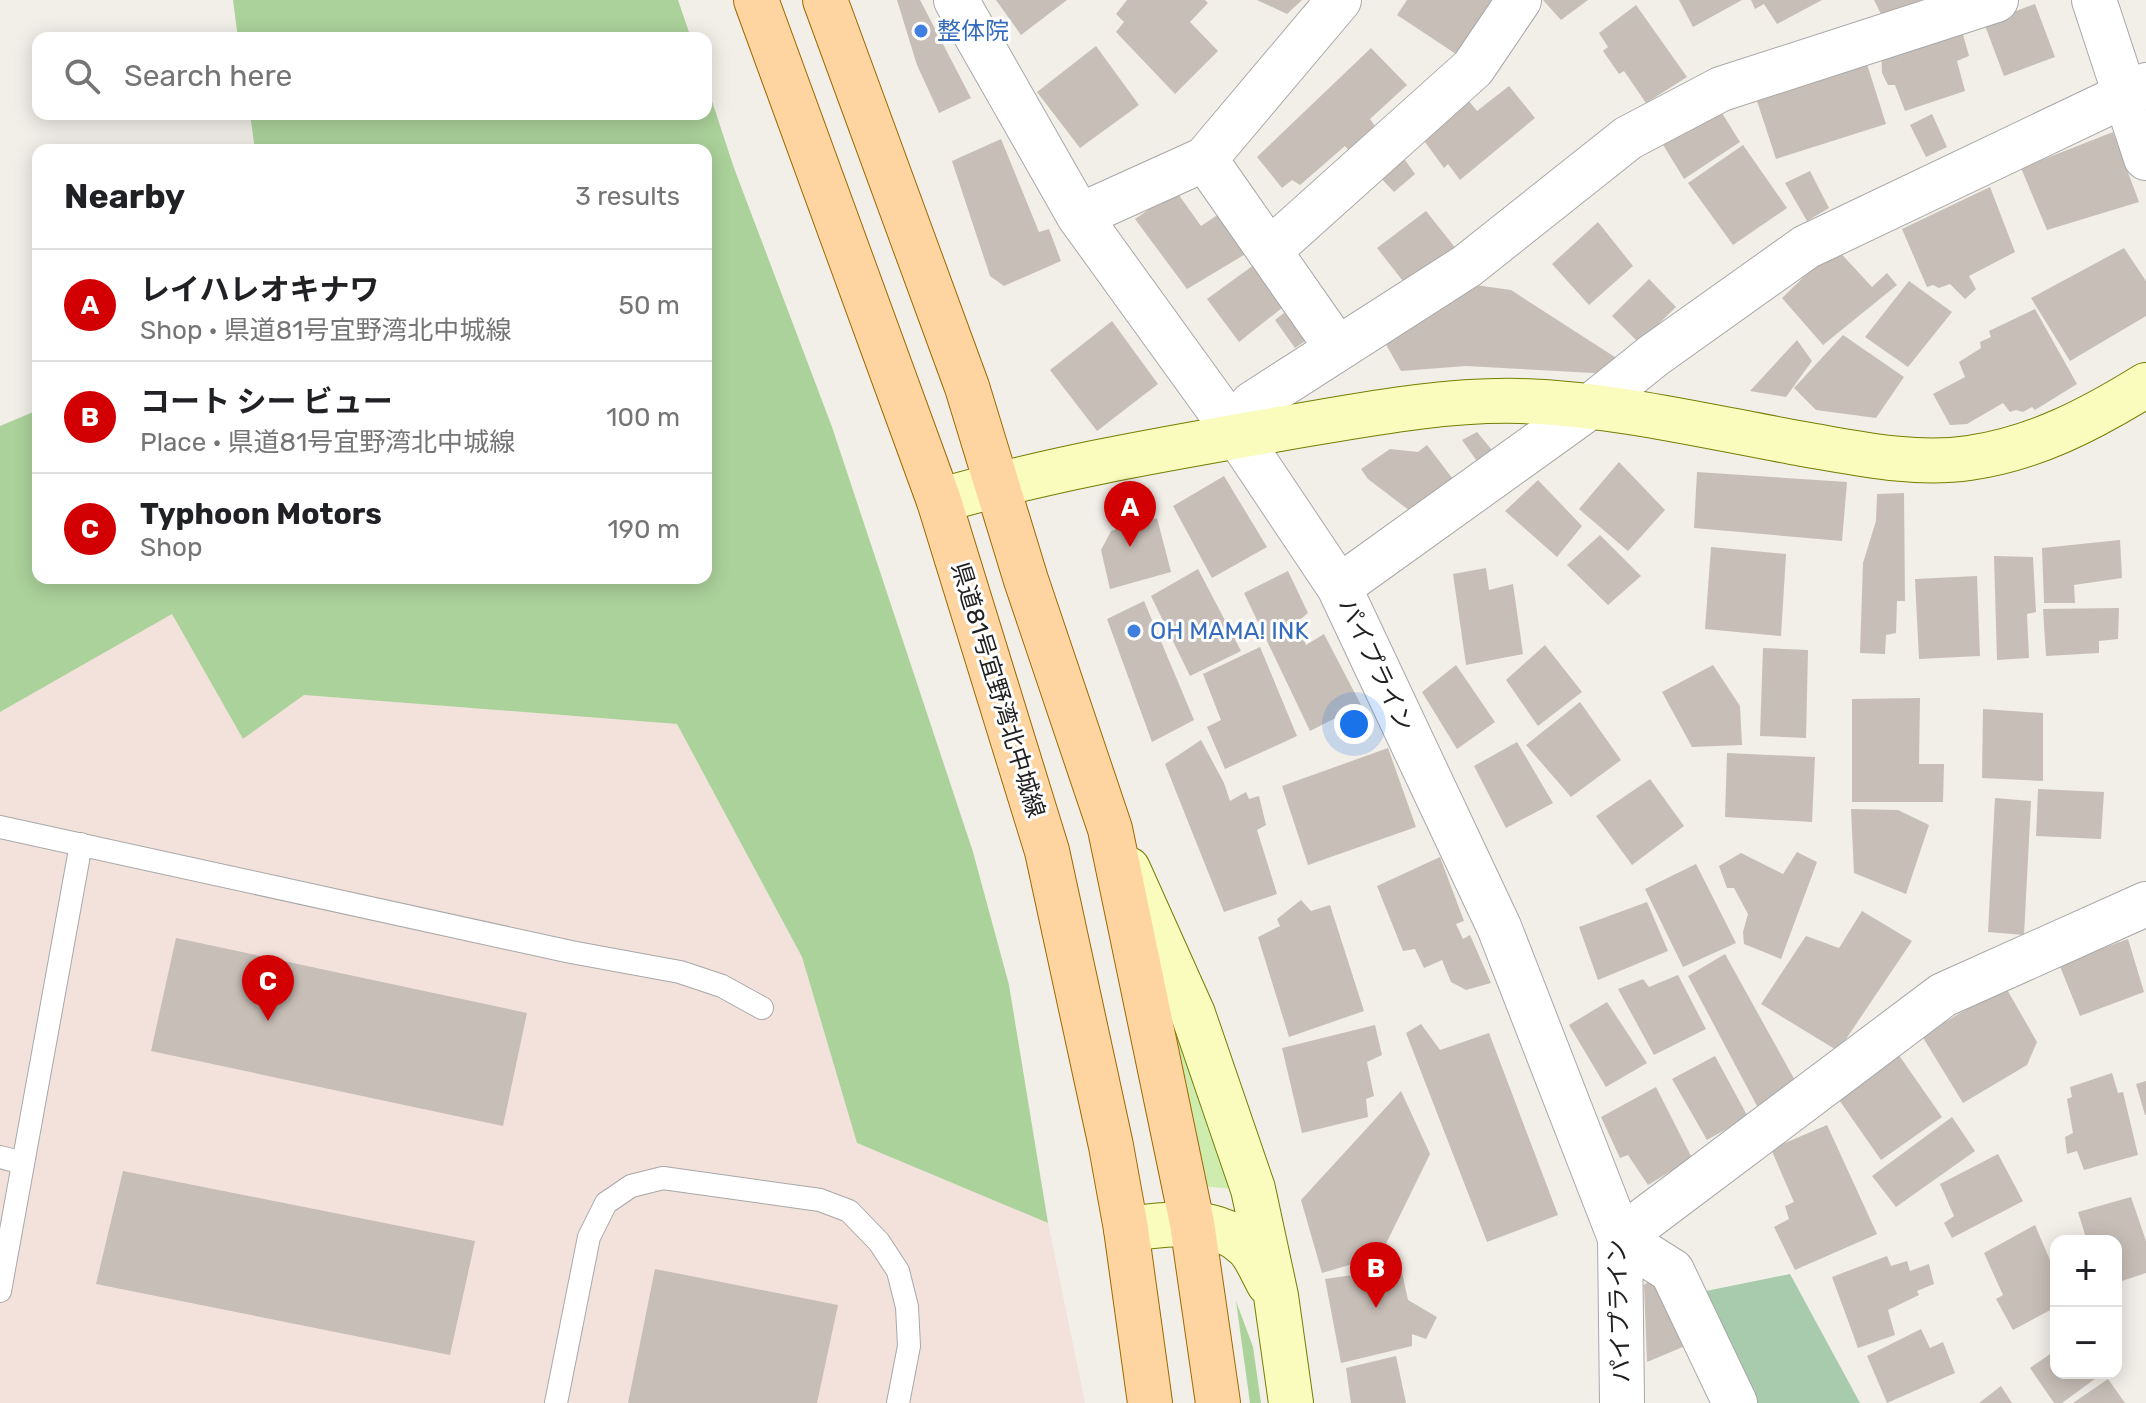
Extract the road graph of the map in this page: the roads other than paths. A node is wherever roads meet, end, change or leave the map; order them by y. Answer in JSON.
{"nodes":[{"id":1,"x":756,"y":0,"type":"edge"},
{"id":2,"x":825,"y":0,"type":"edge"},
{"id":3,"x":956,"y":0,"type":"edge"},
{"id":4,"x":1339,"y":0,"type":"edge"},
{"id":5,"x":1519,"y":0,"type":"edge"},
{"id":6,"x":1996,"y":0,"type":"edge"},
{"id":7,"x":2094,"y":0,"type":"edge"},
{"id":8,"x":2136,"y":91,"type":"edge"},
{"id":9,"x":2146,"y":158,"type":"edge"},
{"id":10,"x":1205,"y":159,"type":"junction"},
{"id":11,"x":1079,"y":216,"type":"junction"},
{"id":12,"x":1269,"y":251,"type":"junction"},
{"id":13,"x":1337,"y":348,"type":"junction"},
{"id":14,"x":2146,"y":385,"type":"edge"},
{"id":15,"x":1591,"y":406,"type":"junction"},
{"id":16,"x":1238,"y":436,"type":"junction"},
{"id":17,"x":997,"y":484,"type":"junction"},
{"id":18,"x":939,"y":501,"type":"junction"},
{"id":19,"x":1339,"y":587,"type":"junction"},
{"id":20,"x":0,"y":827,"type":"edge"},
{"id":21,"x":1110,"y":829,"type":"junction"},
{"id":22,"x":81,"y":844,"type":"junction"},
{"id":23,"x":2146,"y":904,"type":"edge"},
{"id":24,"x":762,"y":1008,"type":"dead end"},
{"id":25,"x":0,"y":1157,"type":"edge"},
{"id":26,"x":23,"y":1163,"type":"junction"},
{"id":27,"x":1192,"y":1223,"type":"junction"},
{"id":28,"x":1126,"y":1229,"type":"junction"},
{"id":29,"x":1620,"y":1238,"type":"junction"},
{"id":30,"x":0,"y":1291,"type":"edge"},
{"id":31,"x":1276,"y":1296,"type":"junction"},
{"id":32,"x":556,"y":1403,"type":"edge"},
{"id":33,"x":898,"y":1403,"type":"edge"},
{"id":34,"x":1150,"y":1403,"type":"edge"},
{"id":35,"x":1218,"y":1403,"type":"edge"},
{"id":36,"x":1291,"y":1403,"type":"edge"},
{"id":37,"x":1622,"y":1403,"type":"edge"},
{"id":38,"x":1735,"y":1403,"type":"edge"}],
"edges":[{"from":1,"to":18,"type":"main road","name":"県道81号宜野湾北中城線"},
{"from":2,"to":17,"type":"main road"},
{"from":3,"to":11,"type":"street","name":"パイプライン"},
{"from":4,"to":10,"type":"street"},
{"from":5,"to":12,"type":"street"},
{"from":6,"to":13,"type":"street"},
{"from":7,"to":8,"type":"street"},
{"from":8,"to":9,"type":"street"},
{"from":8,"to":15,"type":"street"},
{"from":10,"to":11,"type":"street"},
{"from":10,"to":12,"type":"street"},
{"from":11,"to":16,"type":"street","name":"パイプライン"},
{"from":12,"to":13,"type":"street"},
{"from":13,"to":16,"type":"street"},
{"from":14,"to":15,"type":"street"},
{"from":15,"to":16,"type":"street"},
{"from":15,"to":19,"type":"street"},
{"from":16,"to":17,"type":"street"},
{"from":16,"to":19,"type":"street","name":"パイプライン"},
{"from":17,"to":18,"type":"street"},
{"from":17,"to":21,"type":"main road"},
{"from":18,"to":28,"type":"main road","name":"県道81号宜野湾北中城線"},
{"from":19,"to":29,"type":"street","name":"パイプライン"},
{"from":20,"to":22,"type":"lane"},
{"from":21,"to":27,"type":"main road"},
{"from":21,"to":31,"type":"street"},
{"from":22,"to":24,"type":"lane"},
{"from":22,"to":26,"type":"lane"},
{"from":23,"to":29,"type":"street"},
{"from":25,"to":26,"type":"lane"},
{"from":26,"to":30,"type":"lane"},
{"from":27,"to":28,"type":"street"},
{"from":27,"to":31,"type":"street"},
{"from":27,"to":35,"type":"main road"},
{"from":28,"to":34,"type":"main road","name":"県道81号宜野湾北中城線"},
{"from":29,"to":37,"type":"street","name":"パイプライン"},
{"from":29,"to":38,"type":"street"},
{"from":31,"to":36,"type":"street"},
{"from":32,"to":33,"type":"lane"}]}
